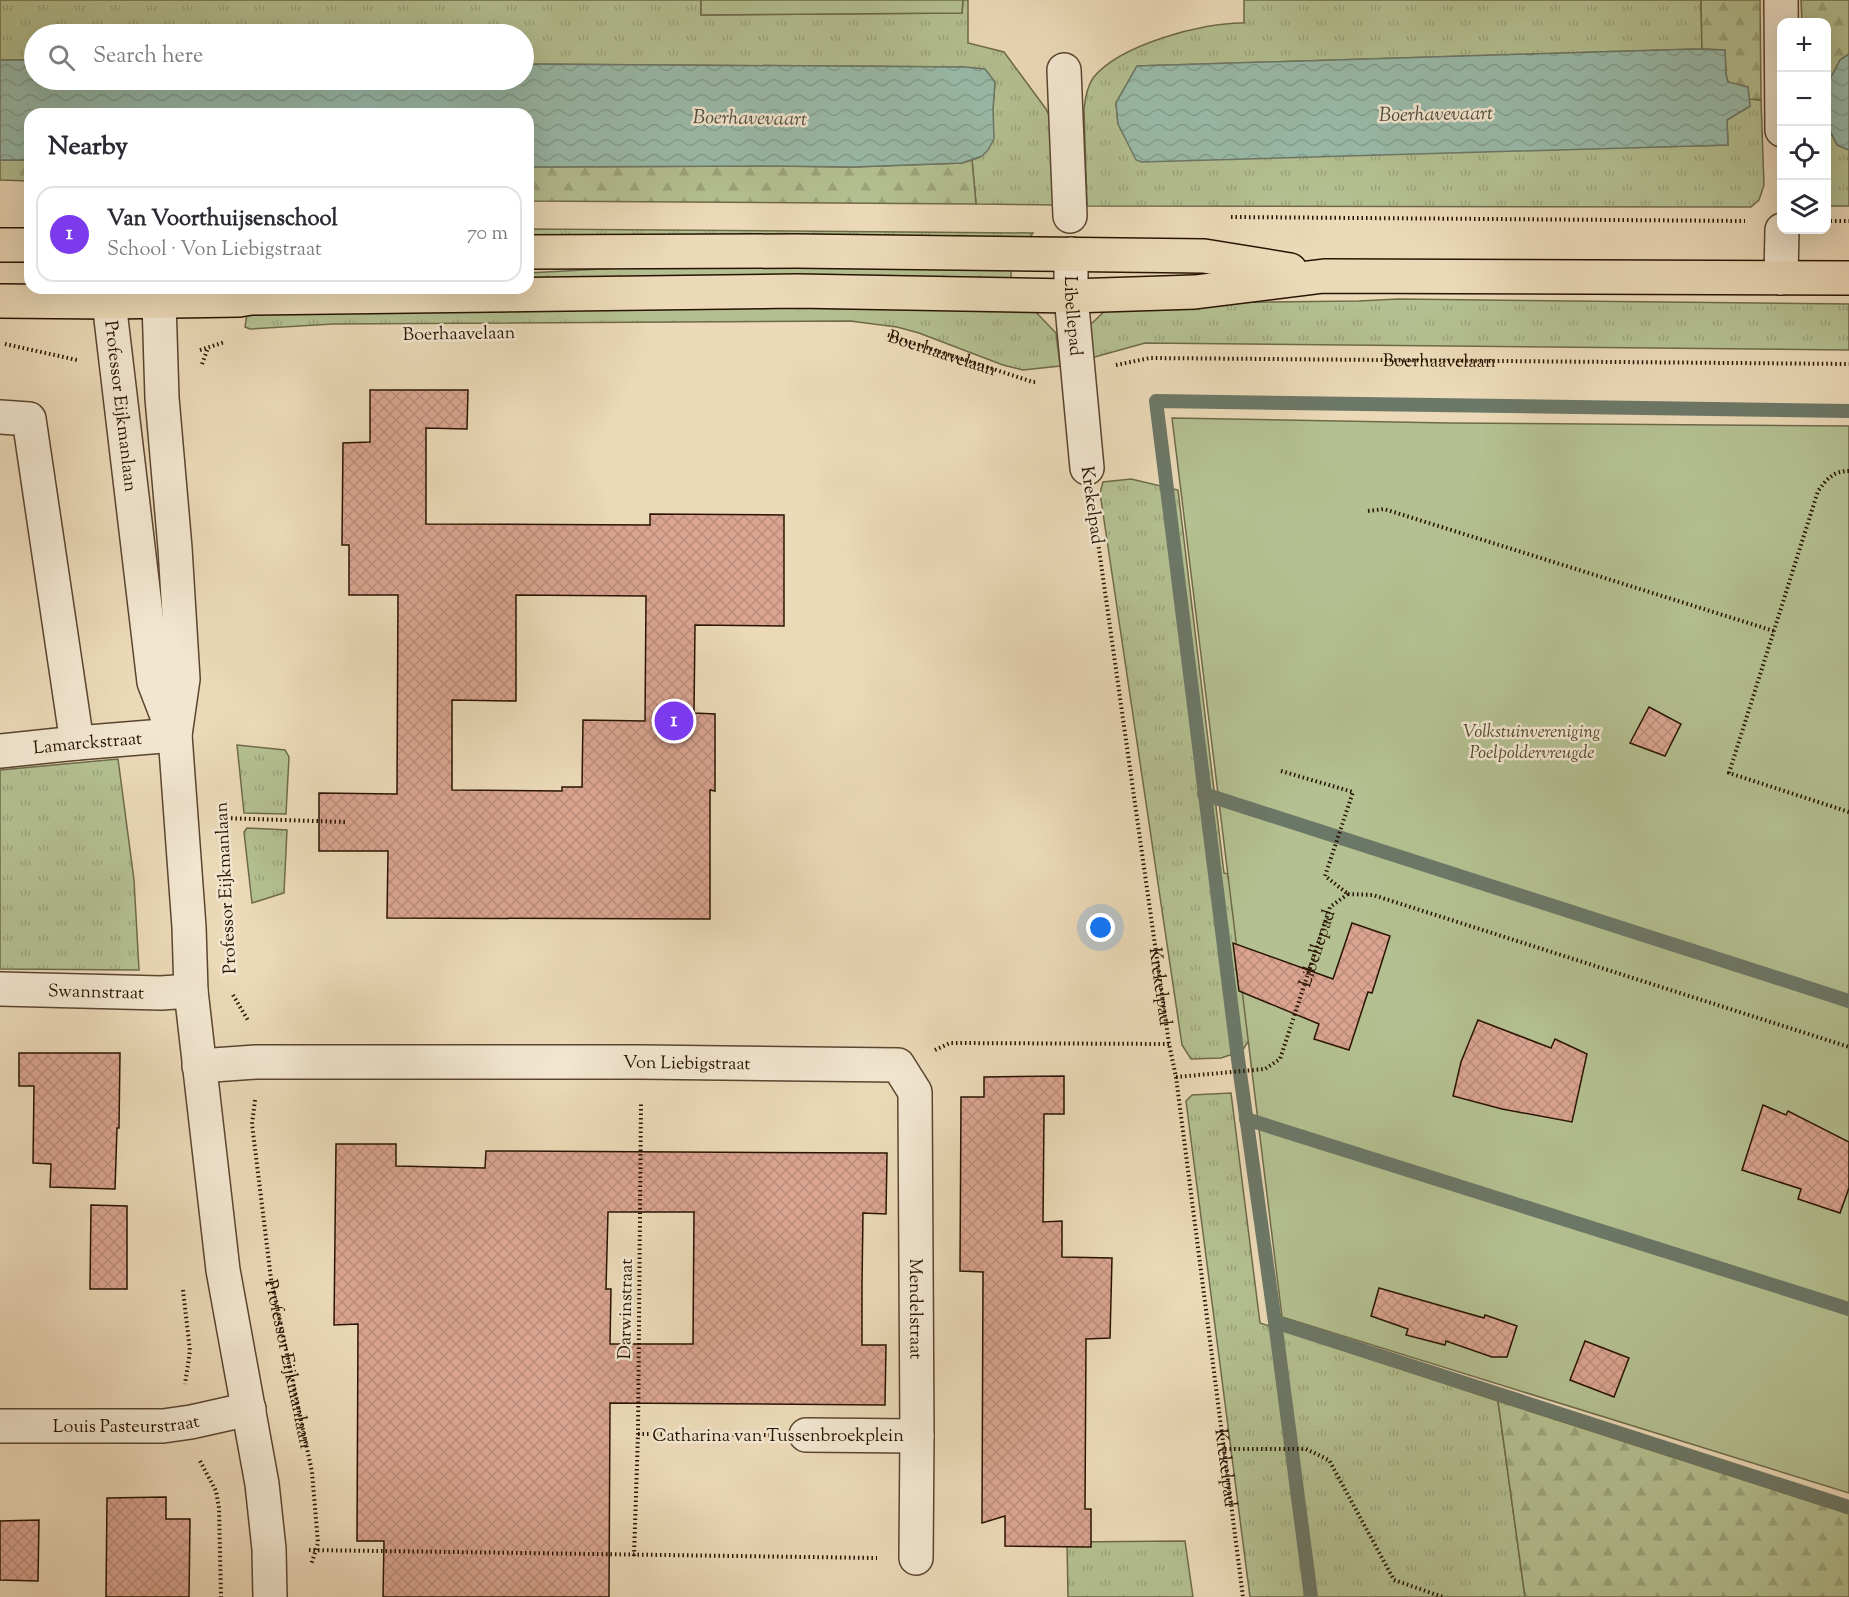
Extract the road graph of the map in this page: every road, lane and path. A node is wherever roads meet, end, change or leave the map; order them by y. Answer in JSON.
{"nodes":[{"id":1,"x":1781,"y":0,"type":"edge"},
{"id":2,"x":1064,"y":70,"type":"dead end"},
{"id":3,"x":1782,"y":126,"type":"edge"},
{"id":4,"x":1070,"y":216,"type":"dead end"},
{"id":5,"x":1220,"y":217,"type":"dead end"},
{"id":6,"x":1746,"y":221,"type":"dead end"},
{"id":7,"x":1831,"y":221,"type":"edge"},
{"id":8,"x":1849,"y":221,"type":"edge"},
{"id":9,"x":1782,"y":234,"type":"edge"},
{"id":10,"x":0,"y":245,"type":"edge"},
{"id":11,"x":24,"y":246,"type":"edge"},
{"id":12,"x":534,"y":252,"type":"edge"},
{"id":13,"x":1071,"y":254,"type":"junction"},
{"id":14,"x":1324,"y":276,"type":"junction"},
{"id":15,"x":1781,"y":278,"type":"junction"},
{"id":16,"x":1849,"y":278,"type":"edge"},
{"id":17,"x":112,"y":295,"type":"edge"},
{"id":18,"x":155,"y":295,"type":"edge"},
{"id":19,"x":1071,"y":296,"type":"junction"},
{"id":20,"x":0,"y":300,"type":"edge"},
{"id":21,"x":880,"y":334,"type":"dead end"},
{"id":22,"x":226,"y":341,"type":"dead end"},
{"id":23,"x":0,"y":342,"type":"edge"},
{"id":24,"x":208,"y":348,"type":"junction"},
{"id":25,"x":161,"y":354,"type":"junction"},
{"id":26,"x":116,"y":356,"type":"junction"},
{"id":27,"x":1849,"y":364,"type":"edge"},
{"id":28,"x":200,"y":369,"type":"dead end"},
{"id":29,"x":1078,"y":376,"type":"junction"},
{"id":30,"x":0,"y":417,"type":"edge"},
{"id":31,"x":1087,"y":468,"type":"joint"},
{"id":32,"x":1849,"y":471,"type":"edge"},
{"id":33,"x":1368,"y":511,"type":"dead end"},
{"id":34,"x":1774,"y":631,"type":"junction"},
{"id":35,"x":175,"y":735,"type":"junction"},
{"id":36,"x":77,"y":743,"type":"junction"},
{"id":37,"x":0,"y":751,"type":"edge"},
{"id":38,"x":1281,"y":771,"type":"dead end"},
{"id":39,"x":221,"y":809,"type":"dead end"},
{"id":40,"x":1849,"y":812,"type":"edge"},
{"id":41,"x":345,"y":822,"type":"dead end"},
{"id":42,"x":1347,"y":894,"type":"junction"},
{"id":43,"x":0,"y":989,"type":"edge"},
{"id":44,"x":231,"y":990,"type":"dead end"},
{"id":45,"x":191,"y":991,"type":"junction"},
{"id":46,"x":1169,"y":1044,"type":"junction"},
{"id":47,"x":1849,"y":1047,"type":"edge"},
{"id":48,"x":256,"y":1062,"type":"junction"},
{"id":49,"x":641,"y":1062,"type":"junction"},
{"id":50,"x":898,"y":1065,"type":"junction"},
{"id":51,"x":199,"y":1066,"type":"junction"},
{"id":52,"x":1176,"y":1077,"type":"junction"},
{"id":53,"x":249,"y":1409,"type":"junction"},
{"id":54,"x":0,"y":1426,"type":"edge"},
{"id":55,"x":638,"y":1434,"type":"junction"},
{"id":56,"x":806,"y":1435,"type":"joint"},
{"id":57,"x":917,"y":1436,"type":"junction"},
{"id":58,"x":1225,"y":1449,"type":"junction"},
{"id":59,"x":269,"y":1549,"type":"junction"},
{"id":60,"x":317,"y":1550,"type":"junction"},
{"id":61,"x":634,"y":1556,"type":"junction"},
{"id":62,"x":916,"y":1558,"type":"joint"},
{"id":63,"x":309,"y":1570,"type":"dead end"},
{"id":64,"x":270,"y":1597,"type":"edge"},
{"id":65,"x":1243,"y":1597,"type":"edge"},
{"id":66,"x":1443,"y":1597,"type":"edge"}],
"edges":[{"from":1,"to":3,"type":"street"},
{"from":2,"to":4,"type":"street"},
{"from":5,"to":6,"type":"path"},
{"from":7,"to":8,"type":"path"},
{"from":9,"to":15,"type":"street"},
{"from":10,"to":11,"type":"main road"},
{"from":12,"to":13,"type":"main road","name":"Boerhaavelaan"},
{"from":13,"to":14,"type":"main road","name":"Boerhaavelaan"},
{"from":13,"to":19,"type":"street","name":"Libellepad"},
{"from":14,"to":15,"type":"main road","name":"Boerhaavelaan"},
{"from":14,"to":19,"type":"main road","name":"Boerhaavelaan"},
{"from":15,"to":16,"type":"main road","name":"Boerhaavelaan"},
{"from":17,"to":18,"type":"main road","name":"Boerhaavelaan"},
{"from":17,"to":20,"type":"main road","name":"Boerhaavelaan"},
{"from":17,"to":26,"type":"street","name":"Professor Eijkmanlaan"},
{"from":18,"to":19,"type":"main road","name":"Boerhaavelaan"},
{"from":18,"to":25,"type":"street","name":"Professor Eijkmanlaan"},
{"from":19,"to":29,"type":"street","name":"Libellepad"},
{"from":21,"to":29,"type":"path","name":"Boerhaavelaan"},
{"from":22,"to":24,"type":"path"},
{"from":23,"to":26,"type":"path"},
{"from":24,"to":25,"type":"path"},
{"from":24,"to":28,"type":"path"},
{"from":25,"to":35,"type":"street","name":"Professor Eijkmanlaan"},
{"from":26,"to":35,"type":"street","name":"Professor Eijkmanlaan"},
{"from":27,"to":29,"type":"path","name":"Boerhaavelaan"},
{"from":29,"to":31,"type":"street","name":"Krekelpad"},
{"from":30,"to":36,"type":"street"},
{"from":31,"to":46,"type":"path","name":"Krekelpad"},
{"from":32,"to":34,"type":"path"},
{"from":33,"to":34,"type":"path"},
{"from":34,"to":40,"type":"path"},
{"from":35,"to":36,"type":"street","name":"Lamarckstraat"},
{"from":35,"to":45,"type":"street","name":"Professor Eijkmanlaan"},
{"from":36,"to":37,"type":"street","name":"Lamarckstraat"},
{"from":38,"to":42,"type":"path","name":"Libellepad"},
{"from":39,"to":41,"type":"path","name":"Professor Eijkmanlaan"},
{"from":42,"to":47,"type":"path"},
{"from":42,"to":52,"type":"path","name":"Libellepad"},
{"from":43,"to":45,"type":"street","name":"Swannstraat"},
{"from":44,"to":48,"type":"path","name":"Professor Eijkmanlaan"},
{"from":45,"to":51,"type":"street","name":"Professor Eijkmanlaan"},
{"from":46,"to":50,"type":"path"},
{"from":46,"to":52,"type":"path","name":"Krekelpad"},
{"from":48,"to":49,"type":"street","name":"Von Liebigstraat"},
{"from":48,"to":51,"type":"street","name":"Von Liebigstraat"},
{"from":48,"to":60,"type":"path","name":"Professor Eijkmanlaan"},
{"from":49,"to":50,"type":"street","name":"Von Liebigstraat"},
{"from":49,"to":55,"type":"path","name":"Darwinstraat"},
{"from":50,"to":57,"type":"street","name":"Mendelstraat"},
{"from":51,"to":53,"type":"street","name":"Professor Eijkmanlaan"},
{"from":52,"to":58,"type":"path","name":"Krekelpad"},
{"from":53,"to":54,"type":"street","name":"Louis Pasteurstraat"},
{"from":53,"to":59,"type":"street","name":"Professor Eijkmanlaan"},
{"from":55,"to":56,"type":"path","name":"Catharina van Tussenbroekplein"},
{"from":55,"to":61,"type":"path","name":"Darwinstraat"},
{"from":56,"to":57,"type":"street","name":"Catharina van Tussenbroekplein"},
{"from":57,"to":62,"type":"street","name":"Mendelstraat"},
{"from":58,"to":65,"type":"path","name":"Krekelpad"},
{"from":58,"to":66,"type":"path"},
{"from":59,"to":60,"type":"path"},
{"from":59,"to":64,"type":"street","name":"Professor Eijkmanlaan"},
{"from":60,"to":61,"type":"path"},
{"from":60,"to":63,"type":"path","name":"Professor Eijkmanlaan"},
{"from":61,"to":62,"type":"path"}]}
